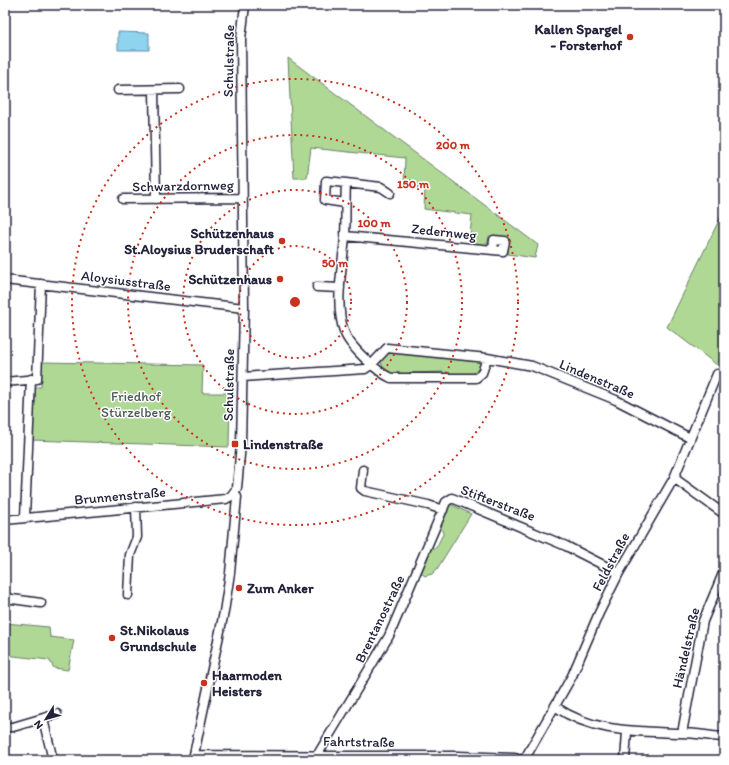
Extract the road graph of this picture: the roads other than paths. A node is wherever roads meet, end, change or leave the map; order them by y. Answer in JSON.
{"nodes":[{"id":1,"x":245,"y":5,"type":"edge"},
{"id":2,"x":180,"y":89,"type":"dead end"},
{"id":3,"x":118,"y":90,"type":"dead end"},
{"id":4,"x":154,"y":90,"type":"junction"},
{"id":5,"x":346,"y":183,"type":"junction"},
{"id":6,"x":390,"y":193,"type":"dead end"},
{"id":7,"x":243,"y":198,"type":"junction"},
{"id":8,"x":156,"y":199,"type":"junction"},
{"id":9,"x":123,"y":200,"type":"dead end"},
{"id":10,"x":345,"y":202,"type":"junction"},
{"id":11,"x":345,"y":236,"type":"junction"},
{"id":12,"x":493,"y":250,"type":"dead end"},
{"id":13,"x":5,"y":280,"type":"edge"},
{"id":14,"x":41,"y":284,"type":"junction"},
{"id":15,"x":317,"y":287,"type":"dead end"},
{"id":16,"x":340,"y":288,"type":"junction"},
{"id":17,"x":244,"y":308,"type":"junction"},
{"id":18,"x":487,"y":358,"type":"junction"},
{"id":19,"x":372,"y":364,"type":"junction"},
{"id":20,"x":717,"y":374,"type":"dead end"},
{"id":21,"x":243,"y":377,"type":"junction"},
{"id":22,"x":30,"y":379,"type":"junction"},
{"id":23,"x":5,"y":382,"type":"edge"},
{"id":24,"x":690,"y":438,"type":"junction"},
{"id":25,"x":363,"y":470,"type":"dead end"},
{"id":26,"x":674,"y":478,"type":"junction"},
{"id":27,"x":235,"y":493,"type":"junction"},
{"id":28,"x":136,"y":507,"type":"junction"},
{"id":29,"x":443,"y":510,"type":"junction"},
{"id":30,"x":724,"y":514,"type":"edge"},
{"id":31,"x":25,"y":517,"type":"junction"},
{"id":32,"x":5,"y":520,"type":"edge"},
{"id":33,"x":724,"y":571,"type":"edge"},
{"id":34,"x":619,"y":573,"type":"junction"},
{"id":35,"x":128,"y":595,"type":"dead end"},
{"id":36,"x":5,"y":598,"type":"edge"},
{"id":37,"x":41,"y":603,"type":"dead end"},
{"id":38,"x":556,"y":707,"type":"junction"},
{"id":39,"x":57,"y":714,"type":"dead end"},
{"id":40,"x":43,"y":719,"type":"junction"},
{"id":41,"x":5,"y":727,"type":"edge"},
{"id":42,"x":627,"y":732,"type":"junction"},
{"id":43,"x":682,"y":733,"type":"junction"},
{"id":44,"x":724,"y":737,"type":"edge"},
{"id":45,"x":318,"y":754,"type":"junction"},
{"id":46,"x":193,"y":758,"type":"edge"},
{"id":47,"x":53,"y":760,"type":"edge"},
{"id":48,"x":524,"y":760,"type":"edge"},
{"id":49,"x":625,"y":760,"type":"edge"}],
"edges":[{"from":1,"to":7,"type":"street","name":"Schulstraße"},
{"from":2,"to":4,"type":"street"},
{"from":3,"to":4,"type":"street"},
{"from":4,"to":8,"type":"street"},
{"from":5,"to":6,"type":"street"},
{"from":5,"to":10,"type":"street"},
{"from":5,"to":10,"type":"street"},
{"from":7,"to":8,"type":"street","name":"Schwarzdornweg"},
{"from":7,"to":17,"type":"street","name":"Schulstraße"},
{"from":8,"to":9,"type":"street","name":"Schwarzdornweg"},
{"from":10,"to":11,"type":"street"},
{"from":11,"to":12,"type":"street","name":"Zedernweg"},
{"from":11,"to":16,"type":"street"},
{"from":13,"to":14,"type":"street","name":"Aloysiusstraße"},
{"from":14,"to":17,"type":"street","name":"Aloysiusstraße"},
{"from":14,"to":22,"type":"street"},
{"from":15,"to":16,"type":"street"},
{"from":16,"to":19,"type":"street"},
{"from":17,"to":21,"type":"street","name":"Schulstraße"},
{"from":18,"to":19,"type":"street","name":"Lindenstraße"},
{"from":18,"to":19,"type":"street"},
{"from":18,"to":24,"type":"street","name":"Lindenstraße"},
{"from":19,"to":21,"type":"street","name":"Lindenstraße"},
{"from":20,"to":24,"type":"street","name":"Feldstraße"},
{"from":21,"to":27,"type":"street","name":"Schulstraße"},
{"from":22,"to":23,"type":"street"},
{"from":22,"to":31,"type":"street"},
{"from":24,"to":26,"type":"street","name":"Feldstraße"},
{"from":25,"to":29,"type":"street","name":"Stifterstraße"},
{"from":26,"to":30,"type":"street"},
{"from":26,"to":34,"type":"street","name":"Feldstraße"},
{"from":27,"to":28,"type":"street","name":"Brunnenstraße"},
{"from":27,"to":46,"type":"street","name":"Schulstraße"},
{"from":28,"to":31,"type":"street","name":"Brunnenstraße"},
{"from":28,"to":35,"type":"street"},
{"from":29,"to":34,"type":"street","name":"Stifterstraße"},
{"from":29,"to":45,"type":"street","name":"Brentanostraße"},
{"from":31,"to":32,"type":"street","name":"Brunnenstraße"},
{"from":33,"to":43,"type":"street","name":"Händelstraße"},
{"from":34,"to":38,"type":"street","name":"Feldstraße"},
{"from":36,"to":37,"type":"street"},
{"from":38,"to":42,"type":"street"},
{"from":38,"to":48,"type":"street","name":"Feldstraße"},
{"from":39,"to":40,"type":"street"},
{"from":40,"to":41,"type":"street"},
{"from":40,"to":47,"type":"street"},
{"from":42,"to":43,"type":"street"},
{"from":42,"to":49,"type":"street"},
{"from":43,"to":44,"type":"street"},
{"from":45,"to":46,"type":"street","name":"Fahrtstraße"},
{"from":45,"to":48,"type":"street","name":"Fahrtstraße"}]}
